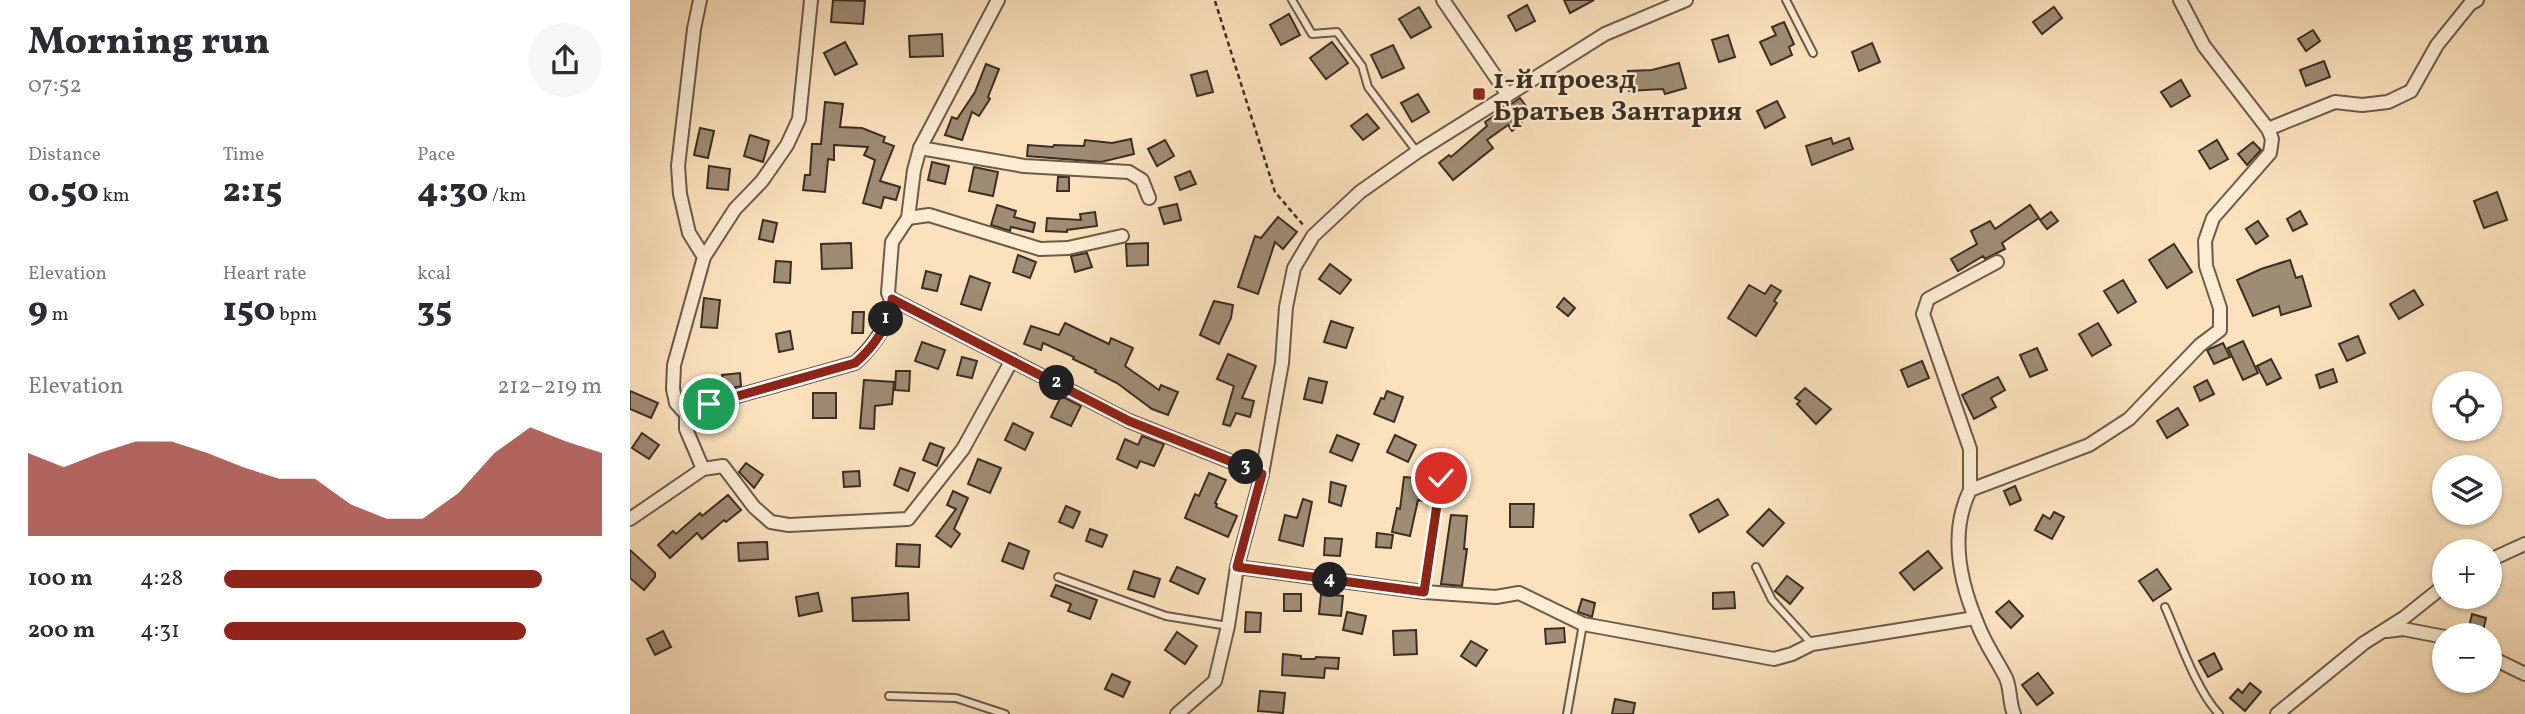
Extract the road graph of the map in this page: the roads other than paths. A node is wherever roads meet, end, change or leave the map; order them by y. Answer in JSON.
{"nodes":[{"id":1,"x":700,"y":0,"type":"edge"},
{"id":2,"x":811,"y":0,"type":"edge"},
{"id":3,"x":998,"y":0,"type":"edge"},
{"id":4,"x":1292,"y":0,"type":"edge"},
{"id":5,"x":1443,"y":0,"type":"edge"},
{"id":6,"x":1686,"y":0,"type":"edge"},
{"id":7,"x":1786,"y":0,"type":"edge"},
{"id":8,"x":2180,"y":0,"type":"edge"},
{"id":9,"x":2477,"y":0,"type":"edge"},
{"id":10,"x":1813,"y":53,"type":"dead end"},
{"id":11,"x":1508,"y":95,"type":"junction"},
{"id":12,"x":2268,"y":129,"type":"junction"},
{"id":13,"x":920,"y":148,"type":"junction"},
{"id":14,"x":1417,"y":152,"type":"junction"},
{"id":15,"x":1149,"y":198,"type":"dead end"},
{"id":16,"x":908,"y":218,"type":"junction"},
{"id":17,"x":1122,"y":236,"type":"dead end"},
{"id":18,"x":704,"y":257,"type":"junction"},
{"id":19,"x":1997,"y":262,"type":"dead end"},
{"id":20,"x":892,"y":299,"type":"junction"},
{"id":21,"x":1012,"y":360,"type":"junction"},
{"id":22,"x":686,"y":414,"type":"junction"},
{"id":23,"x":703,"y":469,"type":"junction"},
{"id":24,"x":1262,"y":474,"type":"junction"},
{"id":25,"x":1441,"y":478,"type":"dead end"},
{"id":26,"x":1969,"y":490,"type":"junction"},
{"id":27,"x":630,"y":519,"type":"edge"},
{"id":28,"x":2525,"y":544,"type":"edge"},
{"id":29,"x":2502,"y":555,"type":"edge"},
{"id":30,"x":1237,"y":567,"type":"junction"},
{"id":31,"x":1756,"y":567,"type":"dead end"},
{"id":32,"x":1058,"y":577,"type":"dead end"},
{"id":33,"x":1424,"y":592,"type":"junction"},
{"id":34,"x":2432,"y":595,"type":"edge"},
{"id":35,"x":2165,"y":607,"type":"dead end"},
{"id":36,"x":1975,"y":618,"type":"junction"},
{"id":37,"x":1583,"y":624,"type":"junction"},
{"id":38,"x":1228,"y":626,"type":"junction"},
{"id":39,"x":2381,"y":632,"type":"junction"},
{"id":40,"x":2432,"y":635,"type":"edge"},
{"id":41,"x":1812,"y":644,"type":"junction"},
{"id":42,"x":2502,"y":663,"type":"edge"},
{"id":43,"x":2525,"y":674,"type":"edge"},
{"id":44,"x":889,"y":696,"type":"dead end"},
{"id":45,"x":1005,"y":714,"type":"edge"},
{"id":46,"x":1177,"y":714,"type":"edge"},
{"id":47,"x":1567,"y":714,"type":"edge"},
{"id":48,"x":2014,"y":714,"type":"edge"},
{"id":49,"x":2219,"y":714,"type":"edge"},
{"id":50,"x":2277,"y":714,"type":"edge"}],
"edges":[{"from":1,"to":18,"type":"street"},
{"from":2,"to":18,"type":"street"},
{"from":3,"to":13,"type":"street"},
{"from":4,"to":14,"type":"lane"},
{"from":5,"to":11,"type":"street"},
{"from":6,"to":11,"type":"street"},
{"from":7,"to":10,"type":"lane"},
{"from":8,"to":12,"type":"street"},
{"from":9,"to":12,"type":"street"},
{"from":11,"to":14,"type":"street"},
{"from":12,"to":26,"type":"street"},
{"from":13,"to":15,"type":"street"},
{"from":13,"to":16,"type":"street"},
{"from":14,"to":24,"type":"street"},
{"from":16,"to":17,"type":"street"},
{"from":16,"to":20,"type":"street"},
{"from":18,"to":22,"type":"street"},
{"from":19,"to":26,"type":"street"},
{"from":20,"to":21,"type":"street"},
{"from":20,"to":22,"type":"street"},
{"from":21,"to":23,"type":"street"},
{"from":21,"to":24,"type":"street"},
{"from":22,"to":23,"type":"street"},
{"from":23,"to":27,"type":"street"},
{"from":24,"to":30,"type":"street"},
{"from":25,"to":33,"type":"lane"},
{"from":26,"to":36,"type":"street"},
{"from":28,"to":29,"type":"street"},
{"from":30,"to":33,"type":"street"},
{"from":30,"to":38,"type":"street"},
{"from":31,"to":41,"type":"lane"},
{"from":32,"to":38,"type":"lane"},
{"from":33,"to":37,"type":"street"},
{"from":34,"to":39,"type":"street"},
{"from":35,"to":49,"type":"lane"},
{"from":36,"to":41,"type":"street"},
{"from":36,"to":48,"type":"street"},
{"from":37,"to":41,"type":"street"},
{"from":37,"to":47,"type":"lane"},
{"from":38,"to":46,"type":"street"},
{"from":39,"to":40,"type":"street"},
{"from":39,"to":50,"type":"street"},
{"from":42,"to":43,"type":"street"},
{"from":44,"to":45,"type":"lane"}]}
